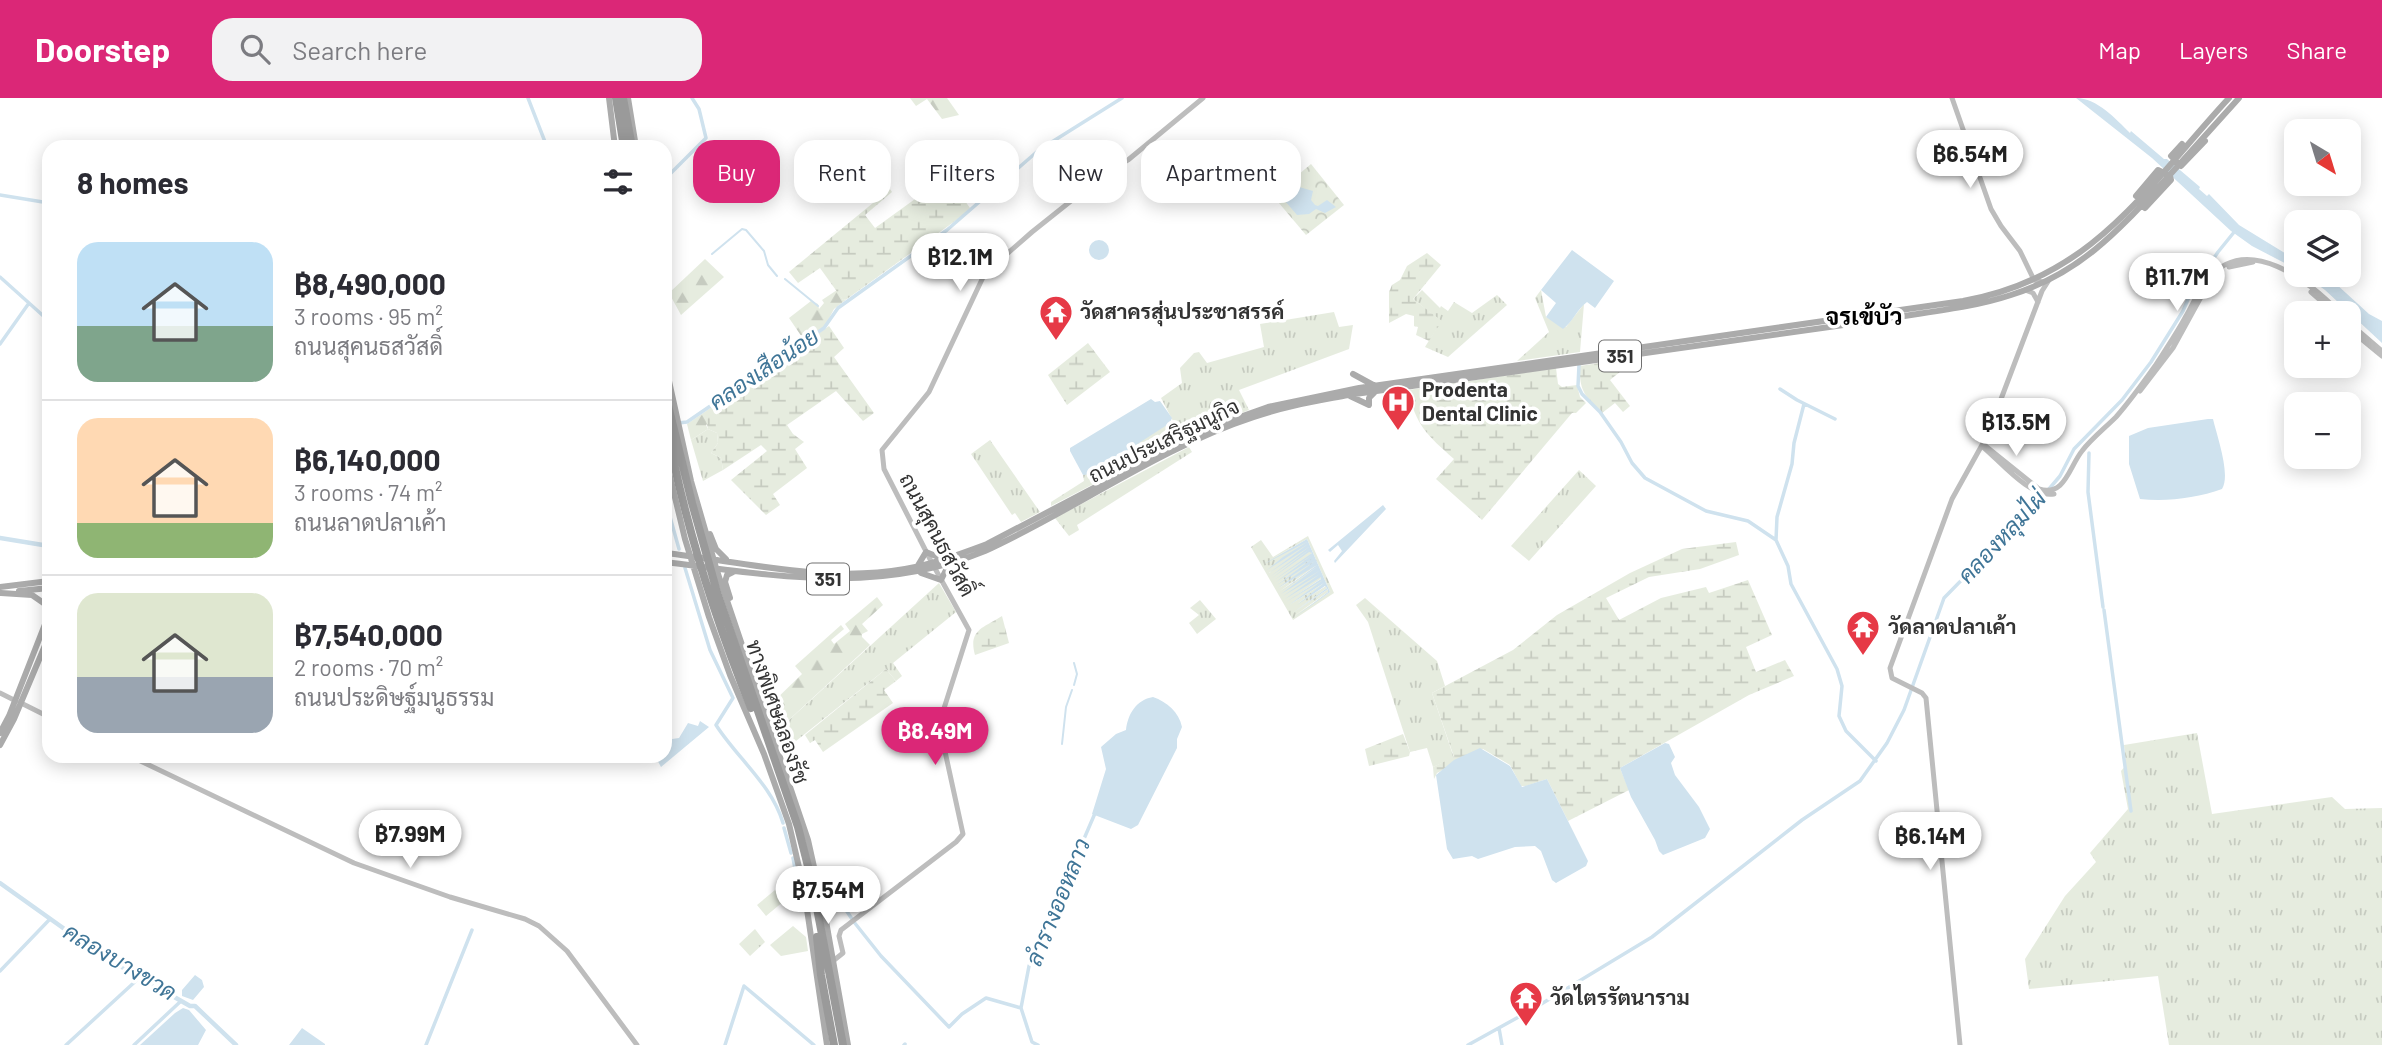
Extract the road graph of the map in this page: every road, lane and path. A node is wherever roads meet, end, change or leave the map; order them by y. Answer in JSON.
{"nodes":[{"id":1,"x":619,"y":98,"type":"edge"},
{"id":2,"x":1203,"y":98,"type":"edge"},
{"id":3,"x":1952,"y":98,"type":"edge"},
{"id":4,"x":2229,"y":98,"type":"edge"},
{"id":5,"x":2239,"y":98,"type":"edge"},
{"id":6,"x":2217,"y":117,"type":"junction"},
{"id":7,"x":624,"y":140,"type":"edge"},
{"id":8,"x":624,"y":140,"type":"edge"},
{"id":9,"x":2120,"y":225,"type":"junction"},
{"id":10,"x":2070,"y":260,"type":"junction"},
{"id":11,"x":2027,"y":265,"type":"junction"},
{"id":12,"x":2072,"y":268,"type":"junction"},
{"id":13,"x":2055,"y":269,"type":"junction"},
{"id":14,"x":2034,"y":280,"type":"junction"},
{"id":15,"x":2047,"y":281,"type":"junction"},
{"id":16,"x":2015,"y":288,"type":"junction"},
{"id":17,"x":2025,"y":290,"type":"junction"},
{"id":18,"x":2320,"y":301,"type":"edge"},
{"id":19,"x":2326,"y":301,"type":"edge"},
{"id":20,"x":2038,"y":302,"type":"junction"},
{"id":21,"x":1879,"y":316,"type":"junction"},
{"id":22,"x":2361,"y":336,"type":"edge"},
{"id":23,"x":2361,"y":337,"type":"edge"},
{"id":24,"x":2364,"y":339,"type":"junction"},
{"id":25,"x":2382,"y":354,"type":"edge"},
{"id":26,"x":1375,"y":389,"type":"junction"},
{"id":27,"x":1346,"y":393,"type":"junction"},
{"id":28,"x":672,"y":395,"type":"edge"},
{"id":29,"x":672,"y":422,"type":"edge"},
{"id":30,"x":1987,"y":436,"type":"junction"},
{"id":31,"x":1983,"y":445,"type":"junction"},
{"id":32,"x":672,"y":452,"type":"edge"},
{"id":33,"x":1991,"y":452,"type":"junction"},
{"id":34,"x":686,"y":455,"type":"junction"},
{"id":35,"x":1977,"y":455,"type":"junction"},
{"id":36,"x":672,"y":488,"type":"edge"},
{"id":37,"x":2052,"y":492,"type":"junction"},
{"id":38,"x":672,"y":505,"type":"edge"},
{"id":39,"x":710,"y":533,"type":"junction"},
{"id":40,"x":682,"y":542,"type":"junction"},
{"id":41,"x":926,"y":552,"type":"junction"},
{"id":42,"x":672,"y":554,"type":"edge"},
{"id":43,"x":686,"y":555,"type":"junction"},
{"id":44,"x":709,"y":559,"type":"junction"},
{"id":45,"x":727,"y":560,"type":"junction"},
{"id":46,"x":947,"y":562,"type":"junction"},
{"id":47,"x":672,"y":563,"type":"edge"},
{"id":48,"x":692,"y":565,"type":"junction"},
{"id":49,"x":933,"y":566,"type":"junction"},
{"id":50,"x":718,"y":569,"type":"junction"},
{"id":51,"x":918,"y":569,"type":"junction"},
{"id":52,"x":738,"y":571,"type":"junction"},
{"id":53,"x":906,"y":572,"type":"junction"},
{"id":54,"x":941,"y":580,"type":"junction"},
{"id":55,"x":42,"y":584,"type":"edge"},
{"id":56,"x":725,"y":584,"type":"junction"},
{"id":57,"x":42,"y":586,"type":"edge"},
{"id":58,"x":1,"y":591,"type":"edge"},
{"id":59,"x":699,"y":596,"type":"junction"},
{"id":60,"x":42,"y":602,"type":"edge"},
{"id":61,"x":42,"y":635,"type":"edge"},
{"id":62,"x":42,"y":651,"type":"edge"},
{"id":63,"x":750,"y":667,"type":"junction"},
{"id":64,"x":730,"y":675,"type":"junction"},
{"id":65,"x":0,"y":692,"type":"edge"},
{"id":66,"x":18,"y":702,"type":"junction"},
{"id":67,"x":42,"y":714,"type":"edge"},
{"id":68,"x":0,"y":733,"type":"edge"},
{"id":69,"x":0,"y":745,"type":"edge"},
{"id":70,"x":145,"y":763,"type":"edge"},
{"id":71,"x":822,"y":904,"type":"junction"},
{"id":72,"x":807,"y":909,"type":"junction"},
{"id":73,"x":817,"y":933,"type":"junction"},
{"id":74,"x":833,"y":961,"type":"junction"},
{"id":75,"x":637,"y":1045,"type":"edge"},
{"id":76,"x":827,"y":1045,"type":"edge"},
{"id":77,"x":838,"y":1045,"type":"edge"},
{"id":78,"x":848,"y":1045,"type":"edge"},
{"id":79,"x":1960,"y":1045,"type":"edge"}],
"edges":[{"from":1,"to":7,"type":"highway"},
{"from":1,"to":8,"type":"main road"},
{"from":2,"to":41,"type":"main road","name":"ถนนสุคนธสวัสดิ์"},
{"from":3,"to":11,"type":"main road"},
{"from":4,"to":6,"type":"main road","name":"ถนนประเสริฐมนูกิจ","number":"351"},
{"from":5,"to":6,"type":"main road","name":"ถนนประเสริฐมนูกิจ","number":"351"},
{"from":6,"to":6,"type":"main road"},
{"from":6,"to":9,"type":"main road","name":"ถนนประเสริฐมนูกิจ","number":"351"},
{"from":9,"to":9,"type":"main road"},
{"from":9,"to":10,"type":"main road","name":"ถนนประเสริฐมนูกิจ","number":"351"},
{"from":9,"to":12,"type":"main road","name":"ถนนประเสริฐมนูกิจ","number":"351"},
{"from":10,"to":12,"type":"main road"},
{"from":10,"to":13,"type":"main road","name":"ถนนประเสริฐมนูกิจ","number":"351"},
{"from":11,"to":13,"type":"main road"},
{"from":11,"to":14,"type":"main road"},
{"from":11,"to":16,"type":"main road"},
{"from":12,"to":15,"type":"main road","name":"ถนนประเสริฐมนูกิจ","number":"351"},
{"from":13,"to":14,"type":"main road","name":"ถนนประเสริฐมนูกิจ","number":"351"},
{"from":14,"to":15,"type":"main road"},
{"from":14,"to":16,"type":"main road","name":"ถนนประเสริฐมนูกิจ","number":"351"},
{"from":15,"to":17,"type":"main road","name":"ถนนประเสริฐมนูกิจ","number":"351"},
{"from":15,"to":20,"type":"main road"},
{"from":16,"to":21,"type":"main road","name":"ถนนประเสริฐมนูกิจ","number":"351"},
{"from":17,"to":20,"type":"main road"},
{"from":17,"to":21,"type":"main road","name":"ถนนประเสริฐมนูกิจ","number":"351"},
{"from":18,"to":37,"type":"main road"},
{"from":19,"to":37,"type":"main road"},
{"from":20,"to":30,"type":"main road"},
{"from":21,"to":26,"type":"main road","name":"ถนนประเสริฐมนูกิจ","number":"351"},
{"from":22,"to":24,"type":"main road"},
{"from":23,"to":24,"type":"main road"},
{"from":24,"to":25,"type":"main road"},
{"from":26,"to":27,"type":"main road","name":"ถนนประเสริฐมนูกิจ","number":"351"},
{"from":26,"to":27,"type":"main road"},
{"from":26,"to":27,"type":"main road"},
{"from":27,"to":46,"type":"main road","name":"ถนนประเสริฐมนูกิจ","number":"351"},
{"from":28,"to":34,"type":"main road"},
{"from":29,"to":77,"type":"highway","name":"ทางพิเศษฉลองรัช"},
{"from":30,"to":31,"type":"main road"},
{"from":30,"to":33,"type":"main road"},
{"from":31,"to":33,"type":"main road"},
{"from":31,"to":35,"type":"main road"},
{"from":32,"to":73,"type":"highway","name":"ทางพิเศษฉลองรัช"},
{"from":33,"to":35,"type":"main road"},
{"from":33,"to":37,"type":"main road"},
{"from":34,"to":39,"type":"main road"},
{"from":34,"to":63,"type":"main road"},
{"from":35,"to":79,"type":"main road"},
{"from":36,"to":64,"type":"main road"},
{"from":38,"to":40,"type":"main road"},
{"from":39,"to":40,"type":"main road"},
{"from":39,"to":45,"type":"main road"},
{"from":40,"to":43,"type":"main road"},
{"from":41,"to":46,"type":"main road"},
{"from":41,"to":49,"type":"main road","name":"ถนนสุคนธสวัสดิ์"},
{"from":41,"to":51,"type":"main road"},
{"from":42,"to":43,"type":"main road","name":"ถนนประเสริฐมนูกิจ","number":"351"},
{"from":43,"to":44,"type":"main road","name":"ถนนประเสริฐมนูกิจ","number":"351"},
{"from":43,"to":48,"type":"main road"},
{"from":44,"to":45,"type":"main road","name":"ถนนประเสริฐมนูกิจ","number":"351"},
{"from":44,"to":50,"type":"main road"},
{"from":45,"to":53,"type":"main road","name":"ถนนประเสริฐมนูกิจ","number":"351"},
{"from":46,"to":49,"type":"main road","name":"ถนนประเสริฐมนูกิจ","number":"351"},
{"from":46,"to":54,"type":"main road"},
{"from":47,"to":48,"type":"main road","name":"ถนนประเสริฐมนูกิจ","number":"351"},
{"from":48,"to":50,"type":"main road","name":"ถนนประเสริฐมนูกิจ","number":"351"},
{"from":48,"to":59,"type":"main road"},
{"from":49,"to":51,"type":"main road","name":"ถนนประเสริฐมนูกิจ","number":"351"},
{"from":49,"to":54,"type":"main road","name":"ถนนสุคนธสวัสดิ์"},
{"from":50,"to":52,"type":"main road","name":"ถนนประเสริฐมนูกิจ","number":"351"},
{"from":50,"to":56,"type":"main road"},
{"from":51,"to":53,"type":"main road","name":"ถนนประเสริฐมนูกิจ","number":"351"},
{"from":51,"to":54,"type":"main road"},
{"from":52,"to":53,"type":"main road","name":"ถนนประเสริฐมนูกิจ","number":"351"},
{"from":52,"to":56,"type":"main road"},
{"from":54,"to":74,"type":"main road","name":"ถนนสุคนธสวัสดิ์"},
{"from":55,"to":58,"type":"main road"},
{"from":56,"to":59,"type":"main road"},
{"from":56,"to":63,"type":"main road"},
{"from":57,"to":58,"type":"main road"},
{"from":58,"to":60,"type":"main road"},
{"from":59,"to":64,"type":"main road"},
{"from":61,"to":66,"type":"main road"},
{"from":62,"to":66,"type":"main road"},
{"from":63,"to":71,"type":"main road"},
{"from":64,"to":72,"type":"main road"},
{"from":65,"to":66,"type":"main road"},
{"from":66,"to":67,"type":"main road"},
{"from":66,"to":68,"type":"main road"},
{"from":66,"to":69,"type":"main road"},
{"from":70,"to":75,"type":"main road"},
{"from":71,"to":72,"type":"main road"},
{"from":71,"to":74,"type":"main road"},
{"from":72,"to":76,"type":"main road"},
{"from":73,"to":77,"type":"highway","name":"ทางพิเศษฉลองรัช"},
{"from":73,"to":77,"type":"highway"},
{"from":74,"to":78,"type":"main road"}]}
